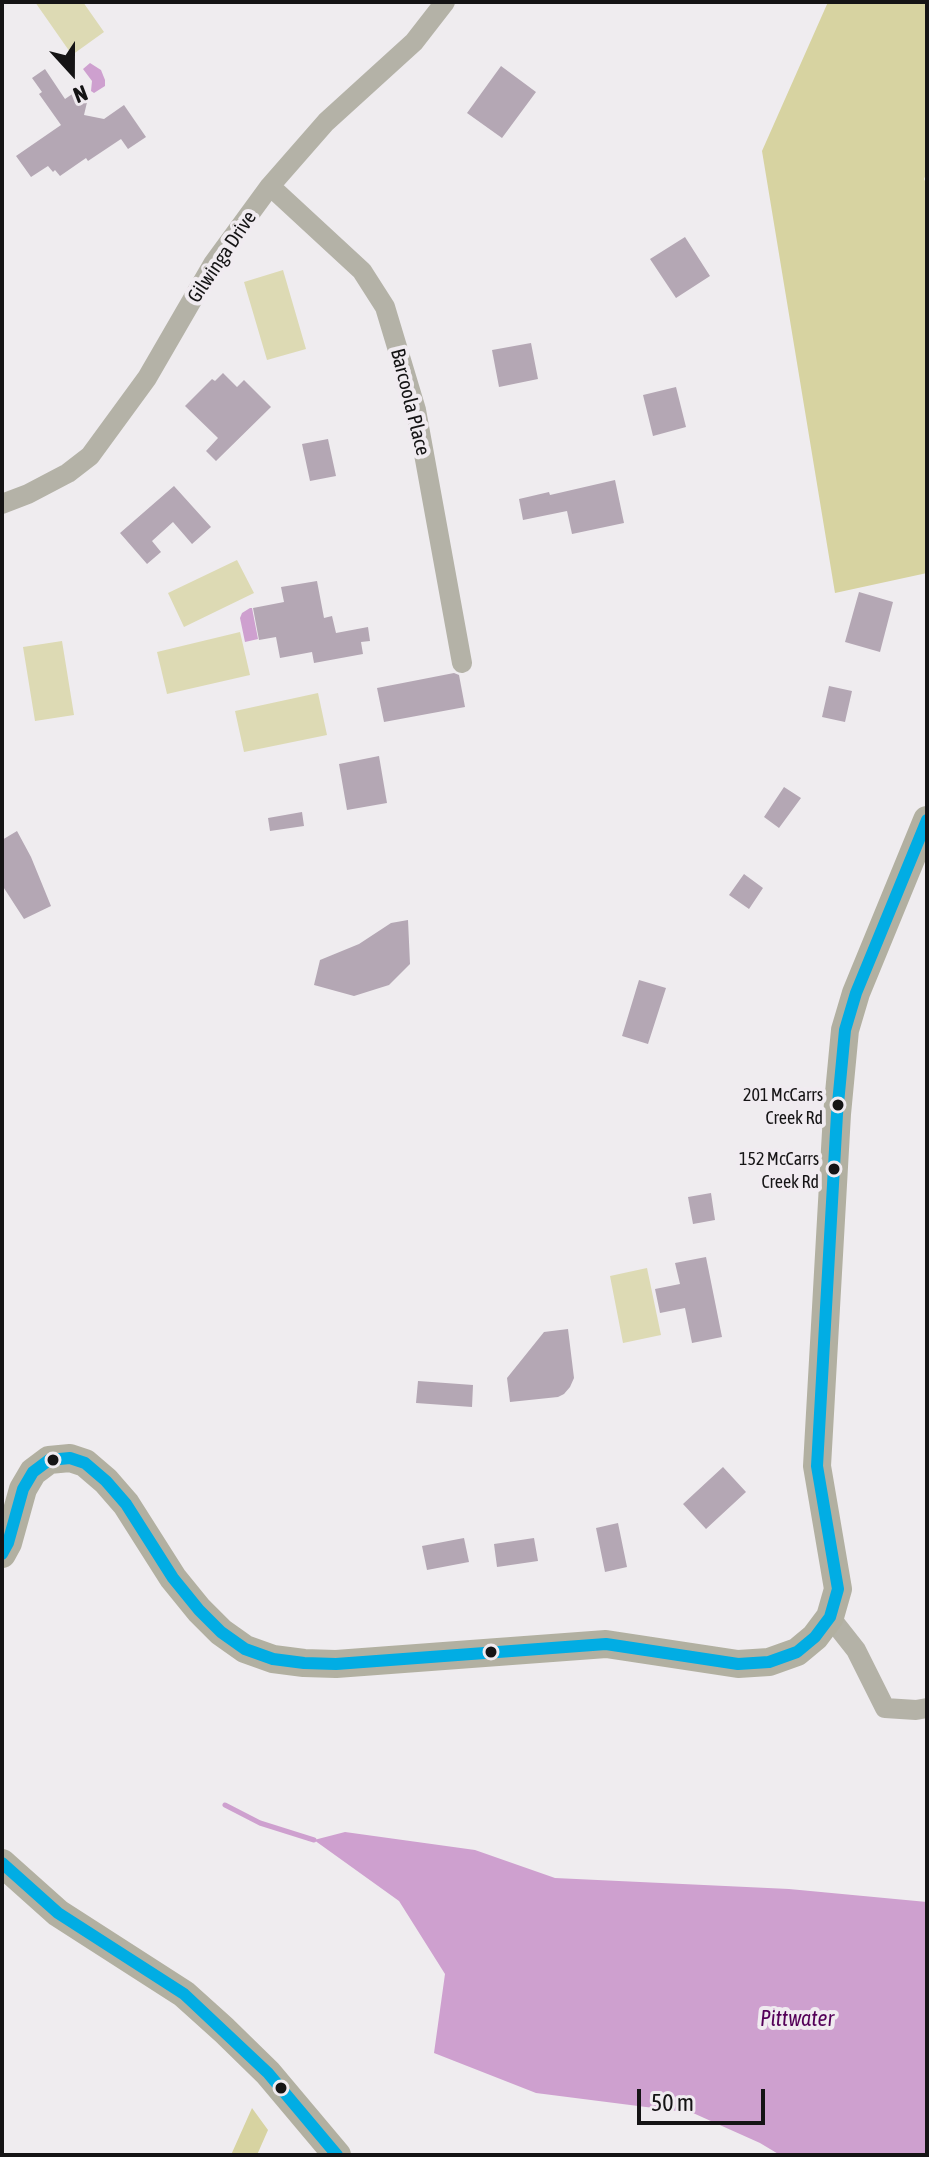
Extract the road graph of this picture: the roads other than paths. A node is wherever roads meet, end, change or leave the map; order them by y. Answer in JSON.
{"nodes":[{"id":1,"x":445,"y":2,"type":"edge"},
{"id":2,"x":270,"y":186,"type":"junction"},
{"id":3,"x":2,"y":504,"type":"edge"},
{"id":4,"x":462,"y":663,"type":"dead end"},
{"id":5,"x":927,"y":820,"type":"edge"},
{"id":6,"x":2,"y":1554,"type":"edge"},
{"id":7,"x":830,"y":1617,"type":"junction"},
{"id":8,"x":927,"y":1708,"type":"edge"},
{"id":9,"x":2,"y":1863,"type":"edge"},
{"id":10,"x":337,"y":2155,"type":"edge"}],
"edges":[{"from":1,"to":2,"type":"street","name":"Gilwinga Drive"},
{"from":2,"to":3,"type":"street","name":"Gilwinga Drive"},
{"from":2,"to":4,"type":"street","name":"Barcoola Place"},
{"from":5,"to":7,"type":"main road"},
{"from":6,"to":7,"type":"main road"},
{"from":7,"to":8,"type":"street"},
{"from":9,"to":10,"type":"main road"}]}
